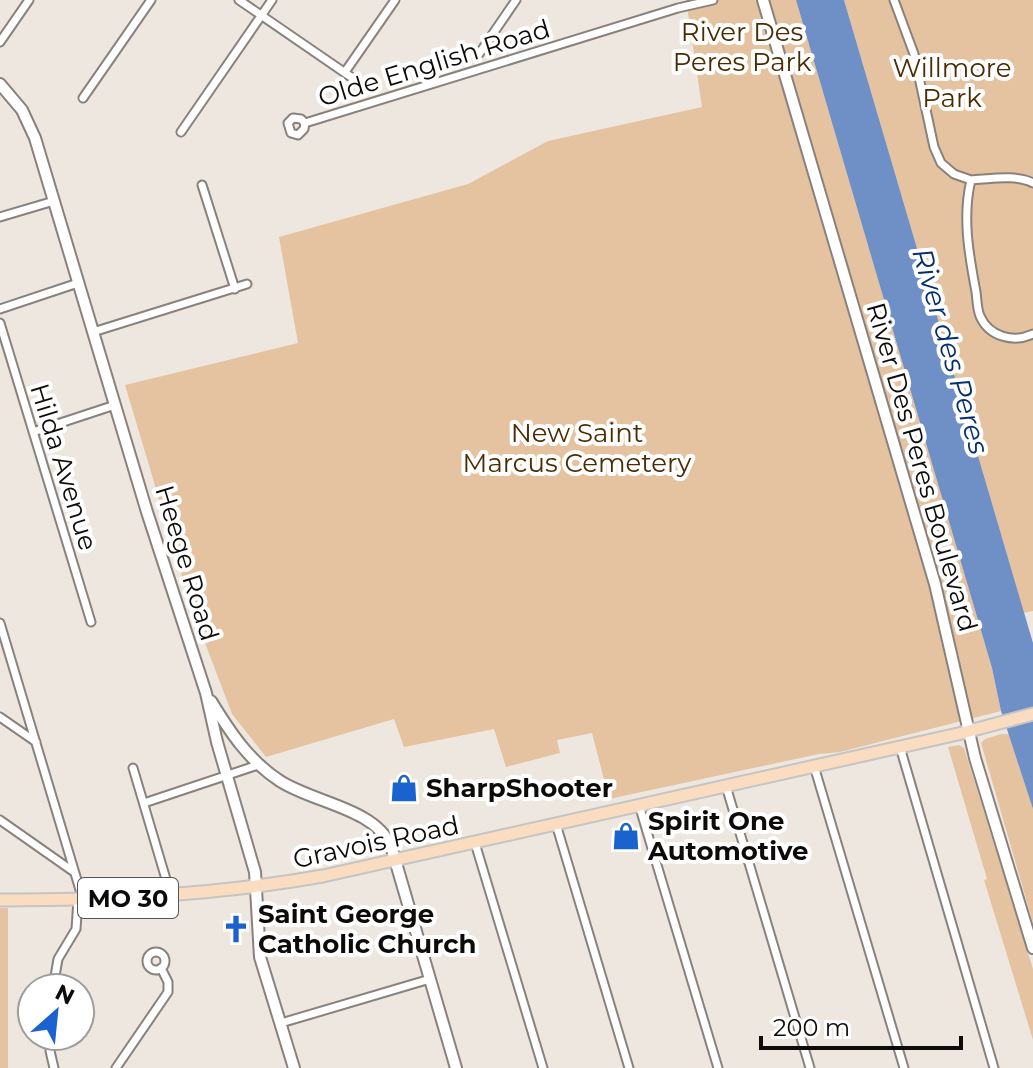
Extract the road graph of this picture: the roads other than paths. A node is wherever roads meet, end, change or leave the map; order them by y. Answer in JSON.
{"nodes":[{"id":1,"x":29,"y":0,"type":"edge"},
{"id":2,"x":151,"y":0,"type":"edge"},
{"id":3,"x":239,"y":0,"type":"edge"},
{"id":4,"x":272,"y":0,"type":"edge"},
{"id":5,"x":395,"y":0,"type":"edge"},
{"id":6,"x":516,"y":0,"type":"edge"},
{"id":7,"x":713,"y":0,"type":"edge"},
{"id":8,"x":763,"y":0,"type":"edge"},
{"id":9,"x":894,"y":0,"type":"edge"},
{"id":10,"x":262,"y":15,"type":"junction"},
{"id":11,"x":0,"y":42,"type":"edge"},
{"id":12,"x":479,"y":54,"type":"dead end"},
{"id":13,"x":345,"y":72,"type":"junction"},
{"id":14,"x":0,"y":84,"type":"edge"},
{"id":15,"x":367,"y":88,"type":"dead end"},
{"id":16,"x":83,"y":98,"type":"dead end"},
{"id":17,"x":305,"y":123,"type":"dead end"},
{"id":18,"x":181,"y":132,"type":"dead end"},
{"id":19,"x":971,"y":180,"type":"junction"},
{"id":20,"x":1033,"y":183,"type":"edge"},
{"id":21,"x":202,"y":185,"type":"dead end"},
{"id":22,"x":54,"y":201,"type":"junction"},
{"id":23,"x":0,"y":217,"type":"edge"},
{"id":24,"x":78,"y":283,"type":"junction"},
{"id":25,"x":247,"y":284,"type":"dead end"},
{"id":26,"x":235,"y":289,"type":"junction"},
{"id":27,"x":0,"y":309,"type":"edge"},
{"id":28,"x":0,"y":323,"type":"edge"},
{"id":29,"x":93,"y":332,"type":"junction"},
{"id":30,"x":1033,"y":334,"type":"edge"},
{"id":31,"x":115,"y":405,"type":"junction"},
{"id":32,"x":33,"y":432,"type":"junction"},
{"id":33,"x":91,"y":622,"type":"dead end"},
{"id":34,"x":0,"y":623,"type":"edge"},
{"id":35,"x":206,"y":693,"type":"junction"},
{"id":36,"x":1033,"y":714,"type":"edge"},
{"id":37,"x":0,"y":717,"type":"edge"},
{"id":38,"x":969,"y":732,"type":"junction"},
{"id":39,"x":36,"y":742,"type":"junction"},
{"id":40,"x":900,"y":747,"type":"junction"},
{"id":41,"x":258,"y":765,"type":"junction"},
{"id":42,"x":814,"y":766,"type":"junction"},
{"id":43,"x":133,"y":768,"type":"dead end"},
{"id":44,"x":226,"y":773,"type":"junction"},
{"id":45,"x":726,"y":786,"type":"junction"},
{"id":46,"x":144,"y":803,"type":"junction"},
{"id":47,"x":639,"y":805,"type":"junction"},
{"id":48,"x":0,"y":820,"type":"edge"},
{"id":49,"x":556,"y":824,"type":"junction"},
{"id":50,"x":475,"y":843,"type":"junction"},
{"id":51,"x":395,"y":862,"type":"junction"},
{"id":52,"x":74,"y":872,"type":"junction"},
{"id":53,"x":256,"y":887,"type":"junction"},
{"id":54,"x":171,"y":896,"type":"junction"},
{"id":55,"x":0,"y":900,"type":"edge"},
{"id":56,"x":80,"y":900,"type":"junction"},
{"id":57,"x":1033,"y":948,"type":"edge"},
{"id":58,"x":161,"y":968,"type":"dead end"},
{"id":59,"x":56,"y":972,"type":"edge"},
{"id":60,"x":430,"y":979,"type":"junction"},
{"id":61,"x":281,"y":1023,"type":"junction"},
{"id":62,"x":116,"y":1068,"type":"edge"},
{"id":63,"x":294,"y":1068,"type":"edge"},
{"id":64,"x":456,"y":1068,"type":"edge"},
{"id":65,"x":543,"y":1068,"type":"edge"},
{"id":66,"x":629,"y":1068,"type":"edge"},
{"id":67,"x":718,"y":1068,"type":"edge"},
{"id":68,"x":810,"y":1068,"type":"edge"},
{"id":69,"x":904,"y":1068,"type":"edge"},
{"id":70,"x":994,"y":1068,"type":"edge"}],
"edges":[{"from":1,"to":11,"type":"street"},
{"from":2,"to":16,"type":"street"},
{"from":3,"to":10,"type":"street"},
{"from":4,"to":10,"type":"street"},
{"from":5,"to":13,"type":"street"},
{"from":6,"to":12,"type":"street"},
{"from":7,"to":17,"type":"street","name":"Olde English Road"},
{"from":8,"to":38,"type":"street","name":"River Des Peres Boulevard"},
{"from":9,"to":19,"type":"street"},
{"from":10,"to":13,"type":"street"},
{"from":10,"to":18,"type":"street"},
{"from":13,"to":15,"type":"street"},
{"from":14,"to":22,"type":"street","name":"Heege Road"},
{"from":19,"to":20,"type":"street"},
{"from":19,"to":30,"type":"street"},
{"from":21,"to":26,"type":"street"},
{"from":22,"to":23,"type":"street"},
{"from":22,"to":24,"type":"street","name":"Heege Road"},
{"from":24,"to":27,"type":"street"},
{"from":24,"to":29,"type":"street","name":"Heege Road"},
{"from":25,"to":26,"type":"street"},
{"from":26,"to":29,"type":"street"},
{"from":28,"to":32,"type":"street","name":"Hilda Avenue"},
{"from":29,"to":31,"type":"street","name":"Heege Road"},
{"from":31,"to":32,"type":"street"},
{"from":31,"to":35,"type":"street","name":"Heege Road"},
{"from":32,"to":33,"type":"street","name":"Hilda Avenue"},
{"from":34,"to":39,"type":"street"},
{"from":35,"to":41,"type":"street"},
{"from":35,"to":44,"type":"street","name":"Heege Road"},
{"from":36,"to":38,"type":"main road","number":"MO 30"},
{"from":37,"to":39,"type":"street"},
{"from":38,"to":40,"type":"main road","number":"MO 30"},
{"from":38,"to":57,"type":"street","name":"River Des Peres Boulevard"},
{"from":39,"to":52,"type":"street"},
{"from":40,"to":42,"type":"main road","name":"Gravois Road","number":"MO 30"},
{"from":40,"to":70,"type":"street"},
{"from":41,"to":44,"type":"street"},
{"from":41,"to":51,"type":"street"},
{"from":42,"to":45,"type":"main road","name":"Gravois Road","number":"MO 30"},
{"from":42,"to":69,"type":"street"},
{"from":43,"to":46,"type":"street"},
{"from":44,"to":46,"type":"street"},
{"from":44,"to":53,"type":"street","name":"Heege Road"},
{"from":45,"to":47,"type":"main road","name":"Gravois Road","number":"MO 30"},
{"from":45,"to":68,"type":"street"},
{"from":46,"to":54,"type":"street"},
{"from":47,"to":49,"type":"main road","name":"Gravois Road","number":"MO 30"},
{"from":47,"to":67,"type":"street"},
{"from":48,"to":52,"type":"street"},
{"from":49,"to":50,"type":"main road","name":"Gravois Road","number":"MO 30"},
{"from":49,"to":66,"type":"street"},
{"from":50,"to":51,"type":"main road","name":"Gravois Road","number":"MO 30"},
{"from":50,"to":65,"type":"street"},
{"from":51,"to":53,"type":"main road","name":"Gravois Road","number":"MO 30"},
{"from":51,"to":60,"type":"street"},
{"from":52,"to":56,"type":"street"},
{"from":53,"to":54,"type":"main road","name":"Gravois Road","number":"MO 30"},
{"from":53,"to":61,"type":"street","name":"Heege Road"},
{"from":54,"to":56,"type":"main road","name":"Gravois Road","number":"MO 30"},
{"from":55,"to":56,"type":"main road","name":"Gravois Road","number":"MO 30"},
{"from":56,"to":59,"type":"street"},
{"from":58,"to":62,"type":"street"},
{"from":60,"to":61,"type":"street"},
{"from":60,"to":64,"type":"street"},
{"from":61,"to":63,"type":"street","name":"Heege Road"}]}
